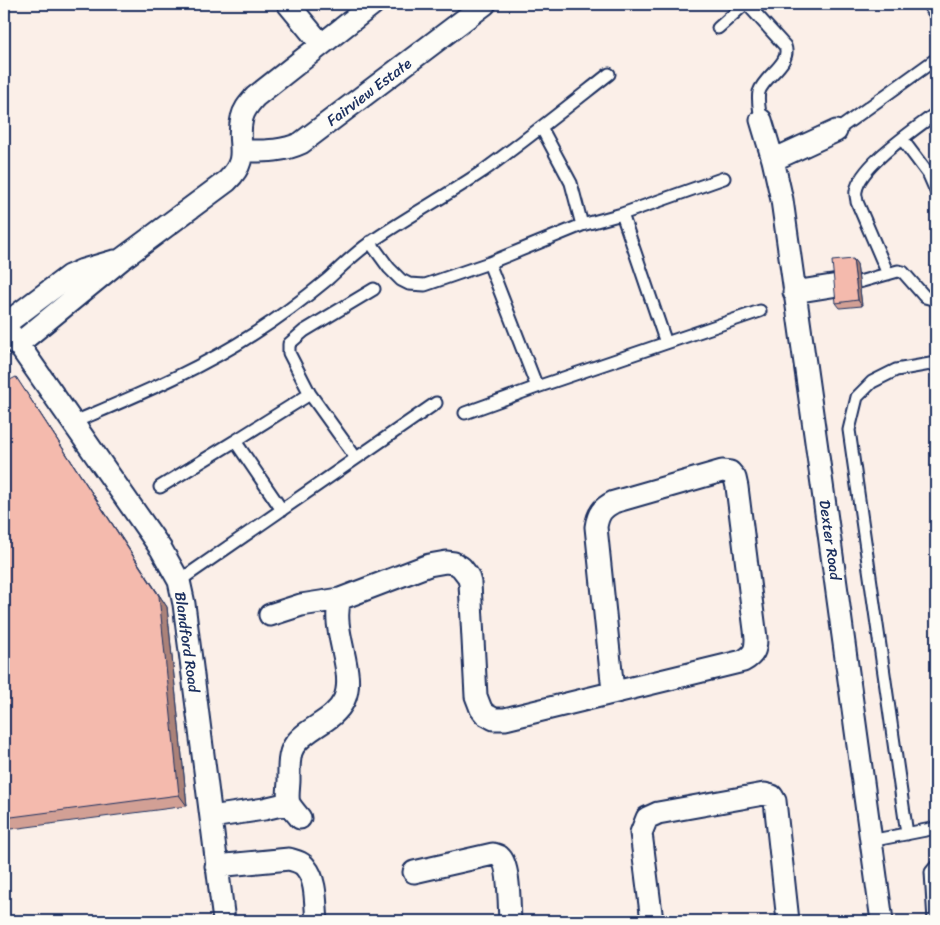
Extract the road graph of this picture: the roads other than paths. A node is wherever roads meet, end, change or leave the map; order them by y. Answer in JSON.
{"nodes":[{"id":1,"x":288,"y":4,"type":"edge"},
{"id":2,"x":373,"y":4,"type":"edge"},
{"id":3,"x":485,"y":4,"type":"edge"},
{"id":4,"x":746,"y":4,"type":"edge"},
{"id":5,"x":928,"y":4,"type":"edge"},
{"id":6,"x":936,"y":15,"type":"edge"},
{"id":7,"x":718,"y":28,"type":"dead end"},
{"id":8,"x":321,"y":44,"type":"junction"},
{"id":9,"x":936,"y":59,"type":"edge"},
{"id":10,"x":609,"y":74,"type":"dead end"},
{"id":11,"x":936,"y":113,"type":"edge"},
{"id":12,"x":761,"y":120,"type":"joint"},
{"id":13,"x":540,"y":128,"type":"junction"},
{"id":14,"x":836,"y":131,"type":"joint"},
{"id":15,"x":902,"y":140,"type":"junction"},
{"id":16,"x":242,"y":151,"type":"junction"},
{"id":17,"x":774,"y":160,"type":"junction"},
{"id":18,"x":724,"y":178,"type":"dead end"},
{"id":19,"x":936,"y":191,"type":"edge"},
{"id":20,"x":622,"y":214,"type":"junction"},
{"id":21,"x":582,"y":226,"type":"junction"},
{"id":22,"x":370,"y":242,"type":"junction"},
{"id":23,"x":122,"y":259,"type":"junction"},
{"id":24,"x":488,"y":262,"type":"junction"},
{"id":25,"x":888,"y":274,"type":"junction"},
{"id":26,"x":859,"y":282,"type":"dead end"},
{"id":27,"x":838,"y":285,"type":"edge"},
{"id":28,"x":374,"y":289,"type":"dead end"},
{"id":29,"x":794,"y":292,"type":"junction"},
{"id":30,"x":936,"y":300,"type":"edge"},
{"id":31,"x":760,"y":310,"type":"dead end"},
{"id":32,"x":4,"y":325,"type":"edge"},
{"id":33,"x":666,"y":343,"type":"junction"},
{"id":34,"x":17,"y":345,"type":"junction"},
{"id":35,"x":936,"y":363,"type":"edge"},
{"id":36,"x":537,"y":387,"type":"junction"},
{"id":37,"x":310,"y":394,"type":"junction"},
{"id":38,"x":436,"y":403,"type":"dead end"},
{"id":39,"x":465,"y":413,"type":"dead end"},
{"id":40,"x":72,"y":423,"type":"junction"},
{"id":41,"x":235,"y":441,"type":"junction"},
{"id":42,"x":356,"y":458,"type":"junction"},
{"id":43,"x":160,"y":487,"type":"dead end"},
{"id":44,"x":282,"y":510,"type":"junction"},
{"id":45,"x":179,"y":581,"type":"junction"},
{"id":46,"x":340,"y":599,"type":"junction"},
{"id":47,"x":270,"y":615,"type":"dead end"},
{"id":48,"x":613,"y":691,"type":"junction"},
{"id":49,"x":211,"y":817,"type":"junction"},
{"id":50,"x":936,"y":828,"type":"edge"},
{"id":51,"x":907,"y":834,"type":"junction"},
{"id":52,"x":870,"y":841,"type":"junction"},
{"id":53,"x":216,"y":866,"type":"junction"},
{"id":54,"x":936,"y":866,"type":"edge"},
{"id":55,"x":414,"y":872,"type":"dead end"},
{"id":56,"x":935,"y":914,"type":"edge"},
{"id":57,"x":224,"y":921,"type":"edge"},
{"id":58,"x":317,"y":921,"type":"edge"},
{"id":59,"x":510,"y":921,"type":"edge"},
{"id":60,"x":652,"y":921,"type":"edge"},
{"id":61,"x":788,"y":921,"type":"edge"},
{"id":62,"x":882,"y":921,"type":"edge"}],
"edges":[{"from":1,"to":8,"type":"street"},
{"from":2,"to":8,"type":"street"},
{"from":3,"to":16,"type":"street","name":"Fairview Estate"},
{"from":4,"to":7,"type":"lane"},
{"from":4,"to":12,"type":"lane"},
{"from":5,"to":6,"type":"lane"},
{"from":8,"to":16,"type":"street"},
{"from":9,"to":14,"type":"lane"},
{"from":10,"to":13,"type":"lane"},
{"from":11,"to":15,"type":"lane"},
{"from":12,"to":17,"type":"street","name":"Dexter Road"},
{"from":13,"to":21,"type":"lane"},
{"from":13,"to":22,"type":"lane"},
{"from":14,"to":17,"type":"street"},
{"from":15,"to":19,"type":"lane"},
{"from":15,"to":25,"type":"lane"},
{"from":16,"to":23,"type":"street"},
{"from":17,"to":29,"type":"street","name":"Dexter Road"},
{"from":18,"to":20,"type":"lane"},
{"from":20,"to":21,"type":"lane"},
{"from":20,"to":33,"type":"lane"},
{"from":21,"to":24,"type":"lane"},
{"from":22,"to":24,"type":"lane"},
{"from":22,"to":40,"type":"lane"},
{"from":23,"to":32,"type":"street"},
{"from":23,"to":34,"type":"street"},
{"from":24,"to":36,"type":"lane"},
{"from":25,"to":26,"type":"lane"},
{"from":25,"to":30,"type":"lane"},
{"from":27,"to":29,"type":"street"},
{"from":28,"to":37,"type":"lane"},
{"from":29,"to":52,"type":"street","name":"Dexter Road"},
{"from":31,"to":33,"type":"lane"},
{"from":32,"to":34,"type":"street","name":"Blandford Road"},
{"from":33,"to":36,"type":"lane"},
{"from":34,"to":40,"type":"street","name":"Blandford Road"},
{"from":35,"to":51,"type":"lane"},
{"from":36,"to":39,"type":"lane"},
{"from":37,"to":41,"type":"lane"},
{"from":37,"to":42,"type":"lane"},
{"from":38,"to":42,"type":"lane"},
{"from":40,"to":45,"type":"street","name":"Blandford Road"},
{"from":41,"to":43,"type":"lane"},
{"from":41,"to":44,"type":"lane"},
{"from":42,"to":44,"type":"lane"},
{"from":44,"to":45,"type":"lane"},
{"from":45,"to":49,"type":"street","name":"Blandford Road"},
{"from":46,"to":47,"type":"street"},
{"from":46,"to":48,"type":"street"},
{"from":46,"to":49,"type":"street"},
{"from":48,"to":48,"type":"street"},
{"from":49,"to":53,"type":"street","name":"Blandford Road"},
{"from":50,"to":51,"type":"lane"},
{"from":51,"to":52,"type":"lane"},
{"from":52,"to":62,"type":"street","name":"Dexter Road"},
{"from":53,"to":57,"type":"street","name":"Blandford Road"},
{"from":53,"to":58,"type":"street"},
{"from":54,"to":56,"type":"lane"},
{"from":55,"to":59,"type":"street"},
{"from":60,"to":61,"type":"street"}]}
